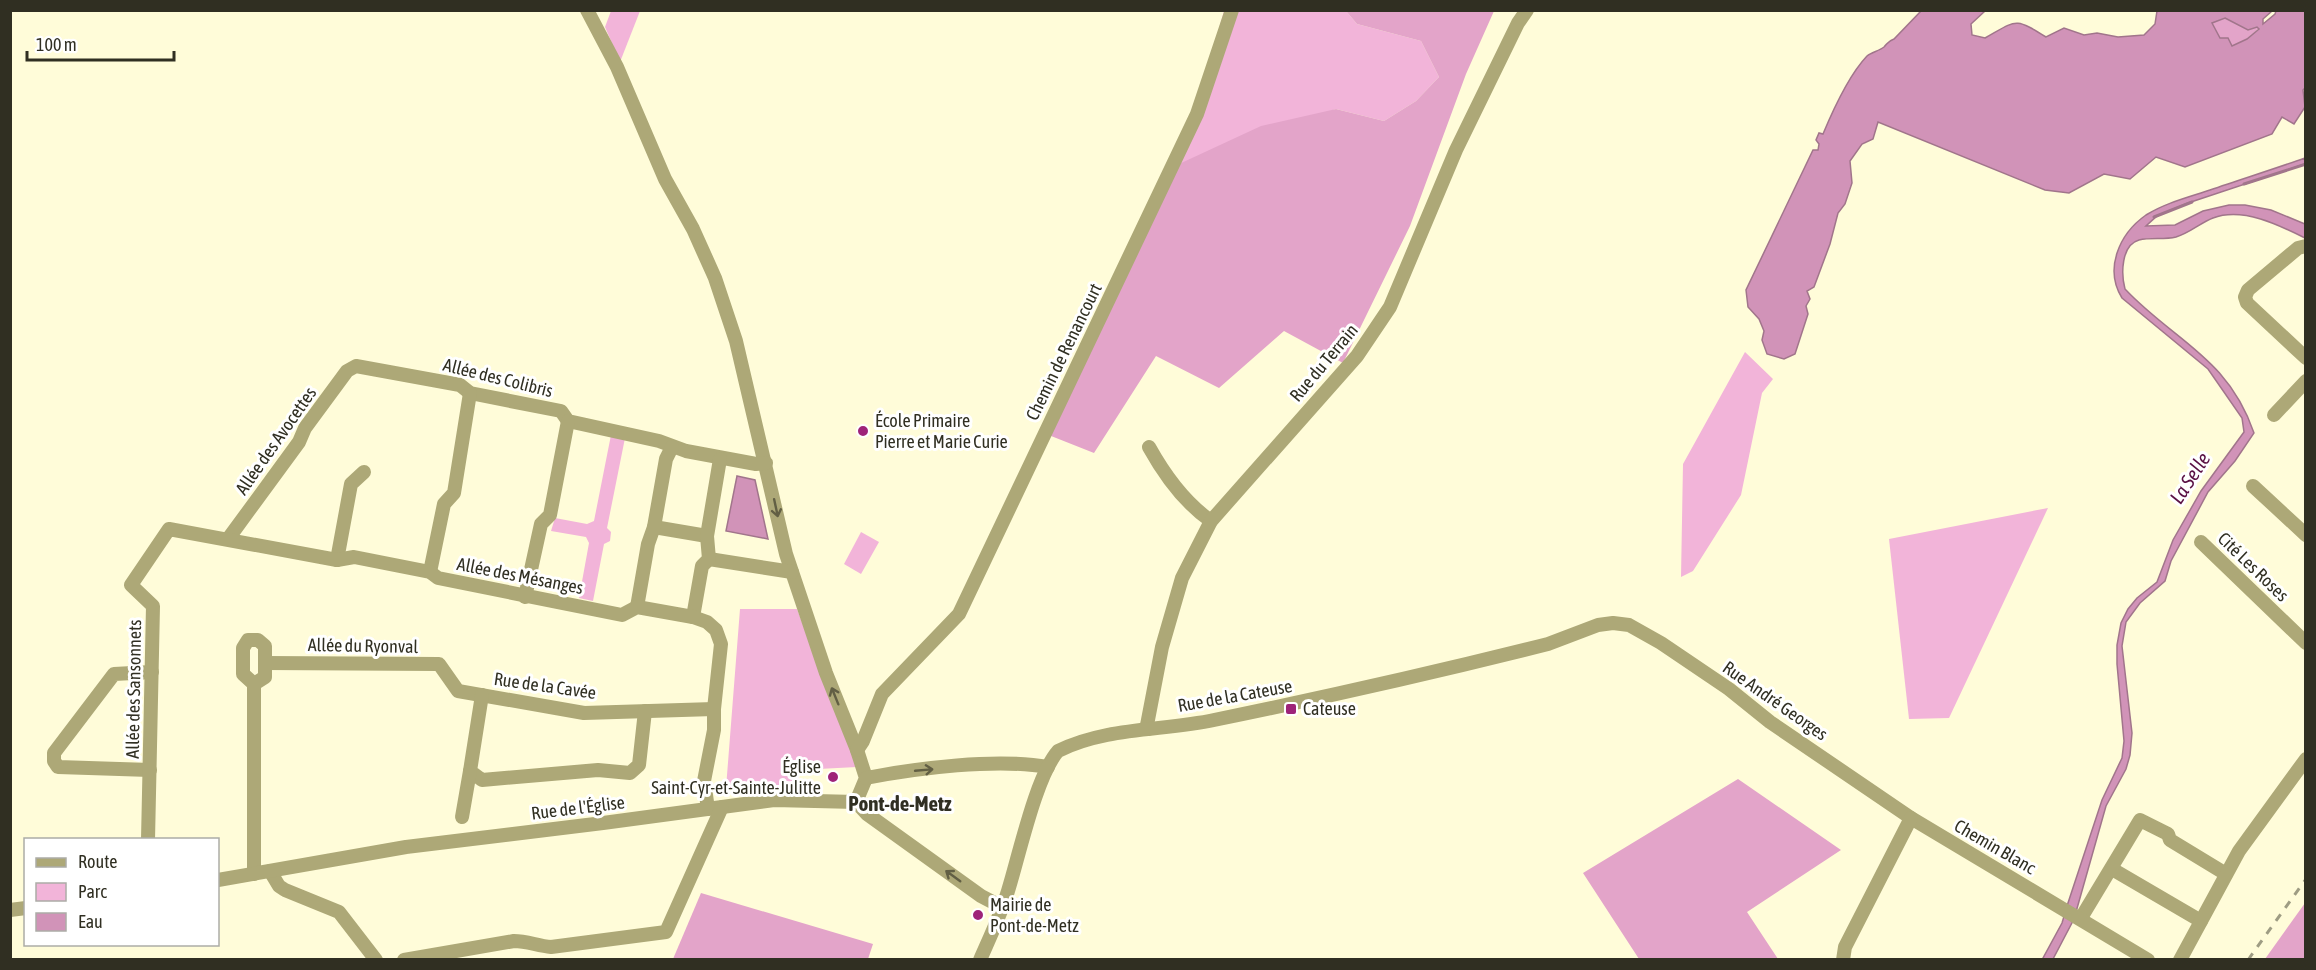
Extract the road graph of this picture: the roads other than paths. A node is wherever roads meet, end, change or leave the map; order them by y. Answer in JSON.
{"nodes":[{"id":1,"x":1232,"y":10,"type":"edge"},
{"id":2,"x":1527,"y":10,"type":"edge"},
{"id":3,"x":590,"y":12,"type":"edge"},
{"id":4,"x":2306,"y":246,"type":"edge"},
{"id":5,"x":2306,"y":358,"type":"edge"},
{"id":6,"x":356,"y":366,"type":"joint"},
{"id":7,"x":2306,"y":381,"type":"edge"},
{"id":8,"x":470,"y":393,"type":"junction"},
{"id":9,"x":2274,"y":415,"type":"dead end"},
{"id":10,"x":568,"y":421,"type":"junction"},
{"id":11,"x":672,"y":447,"type":"junction"},
{"id":12,"x":1149,"y":447,"type":"dead end"},
{"id":13,"x":720,"y":459,"type":"junction"},
{"id":14,"x":766,"y":463,"type":"junction"},
{"id":15,"x":364,"y":472,"type":"dead end"},
{"id":16,"x":2253,"y":486,"type":"dead end"},
{"id":17,"x":1211,"y":521,"type":"junction"},
{"id":18,"x":654,"y":527,"type":"junction"},
{"id":19,"x":2306,"y":536,"type":"edge"},
{"id":20,"x":707,"y":537,"type":"junction"},
{"id":21,"x":228,"y":539,"type":"junction"},
{"id":22,"x":2201,"y":542,"type":"dead end"},
{"id":23,"x":151,"y":556,"type":"joint"},
{"id":24,"x":709,"y":559,"type":"junction"},
{"id":25,"x":337,"y":560,"type":"junction"},
{"id":26,"x":430,"y":572,"type":"junction"},
{"id":27,"x":792,"y":572,"type":"junction"},
{"id":28,"x":525,"y":597,"type":"junction"},
{"id":29,"x":636,"y":607,"type":"junction"},
{"id":30,"x":693,"y":617,"type":"junction"},
{"id":31,"x":1613,"y":623,"type":"joint"},
{"id":32,"x":2306,"y":644,"type":"edge"},
{"id":33,"x":265,"y":663,"type":"junction"},
{"id":34,"x":152,"y":672,"type":"junction"},
{"id":35,"x":254,"y":684,"type":"junction"},
{"id":36,"x":482,"y":695,"type":"junction"},
{"id":37,"x":714,"y":709,"type":"junction"},
{"id":38,"x":645,"y":711,"type":"junction"},
{"id":39,"x":1148,"y":729,"type":"junction"},
{"id":40,"x":857,"y":750,"type":"junction"},
{"id":41,"x":2306,"y":759,"type":"edge"},
{"id":42,"x":1048,"y":767,"type":"junction"},
{"id":43,"x":150,"y":770,"type":"junction"},
{"id":44,"x":470,"y":771,"type":"junction"},
{"id":45,"x":866,"y":778,"type":"junction"},
{"id":46,"x":856,"y":802,"type":"junction"},
{"id":47,"x":715,"y":808,"type":"junction"},
{"id":48,"x":462,"y":816,"type":"dead end"},
{"id":49,"x":1911,"y":818,"type":"junction"},
{"id":50,"x":148,"y":838,"type":"edge"},
{"id":51,"x":2112,"y":869,"type":"junction"},
{"id":52,"x":270,"y":871,"type":"junction"},
{"id":53,"x":254,"y":874,"type":"junction"},
{"id":54,"x":2226,"y":874,"type":"junction"},
{"id":55,"x":219,"y":880,"type":"edge"},
{"id":56,"x":1002,"y":907,"type":"junction"},
{"id":57,"x":2078,"y":916,"type":"junction"},
{"id":58,"x":2201,"y":921,"type":"junction"},
{"id":59,"x":539,"y":946,"type":"junction"},
{"id":60,"x":376,"y":960,"type":"edge"},
{"id":61,"x":404,"y":960,"type":"edge"},
{"id":62,"x":533,"y":960,"type":"edge"},
{"id":63,"x":980,"y":960,"type":"edge"},
{"id":64,"x":1844,"y":960,"type":"edge"},
{"id":65,"x":2148,"y":960,"type":"edge"},
{"id":66,"x":2180,"y":960,"type":"edge"}],
"edges":[{"from":1,"to":40,"type":"street","name":"Chemin de Renancourt"},
{"from":2,"to":17,"type":"street","name":"Rue du Terrain"},
{"from":3,"to":14,"type":"street"},
{"from":4,"to":5,"type":"street"},
{"from":6,"to":8,"type":"street","name":"Allée des Colibris"},
{"from":6,"to":21,"type":"street","name":"Allée des Avocettes"},
{"from":7,"to":9,"type":"street"},
{"from":8,"to":10,"type":"street","name":"Allée des Colibris"},
{"from":8,"to":26,"type":"street"},
{"from":10,"to":11,"type":"street","name":"Allée des Colibris"},
{"from":10,"to":28,"type":"street"},
{"from":11,"to":13,"type":"street","name":"Allée des Colibris"},
{"from":11,"to":18,"type":"street"},
{"from":12,"to":17,"type":"street"},
{"from":13,"to":14,"type":"street","name":"Allée des Colibris"},
{"from":13,"to":20,"type":"street"},
{"from":14,"to":27,"type":"street","one_way":true},
{"from":15,"to":25,"type":"street"},
{"from":16,"to":19,"type":"street"},
{"from":17,"to":39,"type":"street","name":"Rue du Terrain"},
{"from":18,"to":20,"type":"street"},
{"from":18,"to":29,"type":"street"},
{"from":20,"to":24,"type":"street"},
{"from":21,"to":23,"type":"street","name":"Allée des Mésanges"},
{"from":21,"to":25,"type":"street","name":"Allée des Mésanges"},
{"from":22,"to":32,"type":"street","name":"Cité Les Roses"},
{"from":23,"to":34,"type":"street","name":"Allée des Sansonnets"},
{"from":24,"to":27,"type":"street"},
{"from":24,"to":30,"type":"street"},
{"from":25,"to":26,"type":"street","name":"Allée des Mésanges"},
{"from":26,"to":28,"type":"street","name":"Allée des Mésanges"},
{"from":40,"to":27,"type":"street","one_way":true},
{"from":28,"to":29,"type":"street","name":"Allée des Mésanges"},
{"from":29,"to":30,"type":"street","name":"Allée des Mésanges"},
{"from":30,"to":37,"type":"street","name":"Allée des Mésanges"},
{"from":31,"to":39,"type":"street","name":"Rue de la Cateuse"},
{"from":31,"to":49,"type":"street","name":"Rue André Georges"},
{"from":33,"to":35,"type":"street"},
{"from":33,"to":35,"type":"street"},
{"from":33,"to":36,"type":"street","name":"Allée du Ryonval"},
{"from":34,"to":43,"type":"street","name":"Allée des Sansonnets"},
{"from":34,"to":43,"type":"street"},
{"from":35,"to":53,"type":"street"},
{"from":36,"to":38,"type":"street","name":"Rue de la Cavée"},
{"from":36,"to":44,"type":"street","name":"Rue de la Cavée"},
{"from":37,"to":38,"type":"street","name":"Rue de la Cavée"},
{"from":37,"to":47,"type":"street","name":"Allée des Mésanges"},
{"from":38,"to":44,"type":"street"},
{"from":39,"to":42,"type":"street","name":"Rue de la Cateuse"},
{"from":40,"to":45,"type":"street"},
{"from":41,"to":54,"type":"street"},
{"from":45,"to":42,"type":"street","one_way":true},
{"from":42,"to":56,"type":"street"},
{"from":43,"to":50,"type":"street","name":"Allée des Sansonnets"},
{"from":44,"to":48,"type":"street","name":"Rue de la Cavée"},
{"from":45,"to":46,"type":"street"},
{"from":46,"to":47,"type":"street","name":"Rue de l'Église"},
{"from":56,"to":46,"type":"street","one_way":true},
{"from":47,"to":52,"type":"street","name":"Rue de l'Église"},
{"from":47,"to":59,"type":"street"},
{"from":49,"to":57,"type":"street","name":"Chemin Blanc"},
{"from":49,"to":64,"type":"street"},
{"from":51,"to":54,"type":"street"},
{"from":51,"to":57,"type":"street"},
{"from":51,"to":58,"type":"street"},
{"from":52,"to":53,"type":"street","name":"Rue de l'Église"},
{"from":52,"to":60,"type":"street"},
{"from":53,"to":55,"type":"street","name":"Rue de l'Église"},
{"from":54,"to":58,"type":"street"},
{"from":56,"to":63,"type":"street"},
{"from":57,"to":65,"type":"street","name":"Chemin Blanc"},
{"from":58,"to":66,"type":"street"},
{"from":59,"to":61,"type":"street"},
{"from":59,"to":62,"type":"street"}]}
